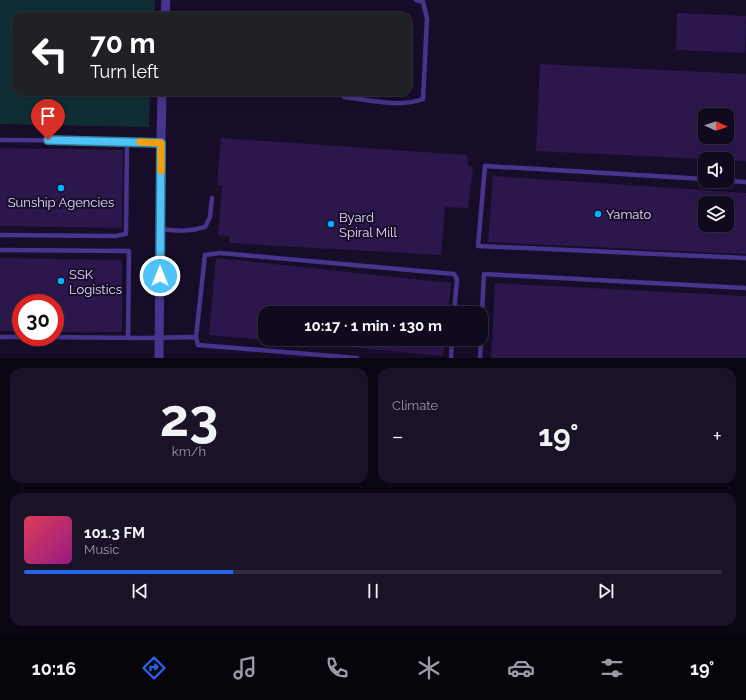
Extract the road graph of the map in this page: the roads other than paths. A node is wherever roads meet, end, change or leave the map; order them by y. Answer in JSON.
{"nodes":[{"id":1,"x":166,"y":0,"type":"edge"},
{"id":2,"x":416,"y":0,"type":"edge"},
{"id":3,"x":165,"y":12,"type":"edge"},
{"id":4,"x":162,"y":96,"type":"edge"},
{"id":5,"x":344,"y":97,"type":"dead end"},
{"id":6,"x":0,"y":140,"type":"edge"},
{"id":7,"x":127,"y":141,"type":"junction"},
{"id":8,"x":161,"y":143,"type":"junction"},
{"id":9,"x":698,"y":179,"type":"edge"},
{"id":10,"x":734,"y":181,"type":"edge"},
{"id":11,"x":746,"y":182,"type":"edge"},
{"id":12,"x":212,"y":198,"type":"dead end"},
{"id":13,"x":160,"y":229,"type":"junction"},
{"id":14,"x":0,"y":235,"type":"edge"},
{"id":15,"x":0,"y":250,"type":"edge"},
{"id":16,"x":746,"y":258,"type":"edge"},
{"id":17,"x":746,"y":288,"type":"edge"},
{"id":18,"x":454,"y":306,"type":"edge"},
{"id":19,"x":482,"y":306,"type":"edge"},
{"id":20,"x":0,"y":337,"type":"edge"},
{"id":21,"x":12,"y":337,"type":"edge"},
{"id":22,"x":64,"y":337,"type":"edge"},
{"id":23,"x":160,"y":337,"type":"junction"},
{"id":24,"x":196,"y":337,"type":"junction"},
{"id":25,"x":128,"y":338,"type":"junction"},
{"id":26,"x":452,"y":346,"type":"edge"},
{"id":27,"x":481,"y":346,"type":"edge"},
{"id":28,"x":159,"y":358,"type":"edge"},
{"id":29,"x":357,"y":358,"type":"edge"},
{"id":30,"x":451,"y":358,"type":"edge"},
{"id":31,"x":480,"y":358,"type":"edge"}],
"edges":[{"from":1,"to":3,"type":"street"},
{"from":2,"to":5,"type":"lane"},
{"from":4,"to":8,"type":"street"},
{"from":6,"to":7,"type":"lane"},
{"from":7,"to":8,"type":"lane"},
{"from":7,"to":14,"type":"lane"},
{"from":8,"to":13,"type":"street"},
{"from":9,"to":16,"type":"lane"},
{"from":10,"to":11,"type":"lane"},
{"from":12,"to":13,"type":"lane"},
{"from":13,"to":23,"type":"street"},
{"from":15,"to":25,"type":"lane"},
{"from":17,"to":19,"type":"lane"},
{"from":18,"to":24,"type":"lane"},
{"from":20,"to":21,"type":"lane"},
{"from":22,"to":25,"type":"lane"},
{"from":23,"to":24,"type":"lane"},
{"from":23,"to":25,"type":"lane"},
{"from":23,"to":28,"type":"street"},
{"from":24,"to":29,"type":"lane"},
{"from":26,"to":30,"type":"lane"},
{"from":27,"to":31,"type":"lane"}]}
